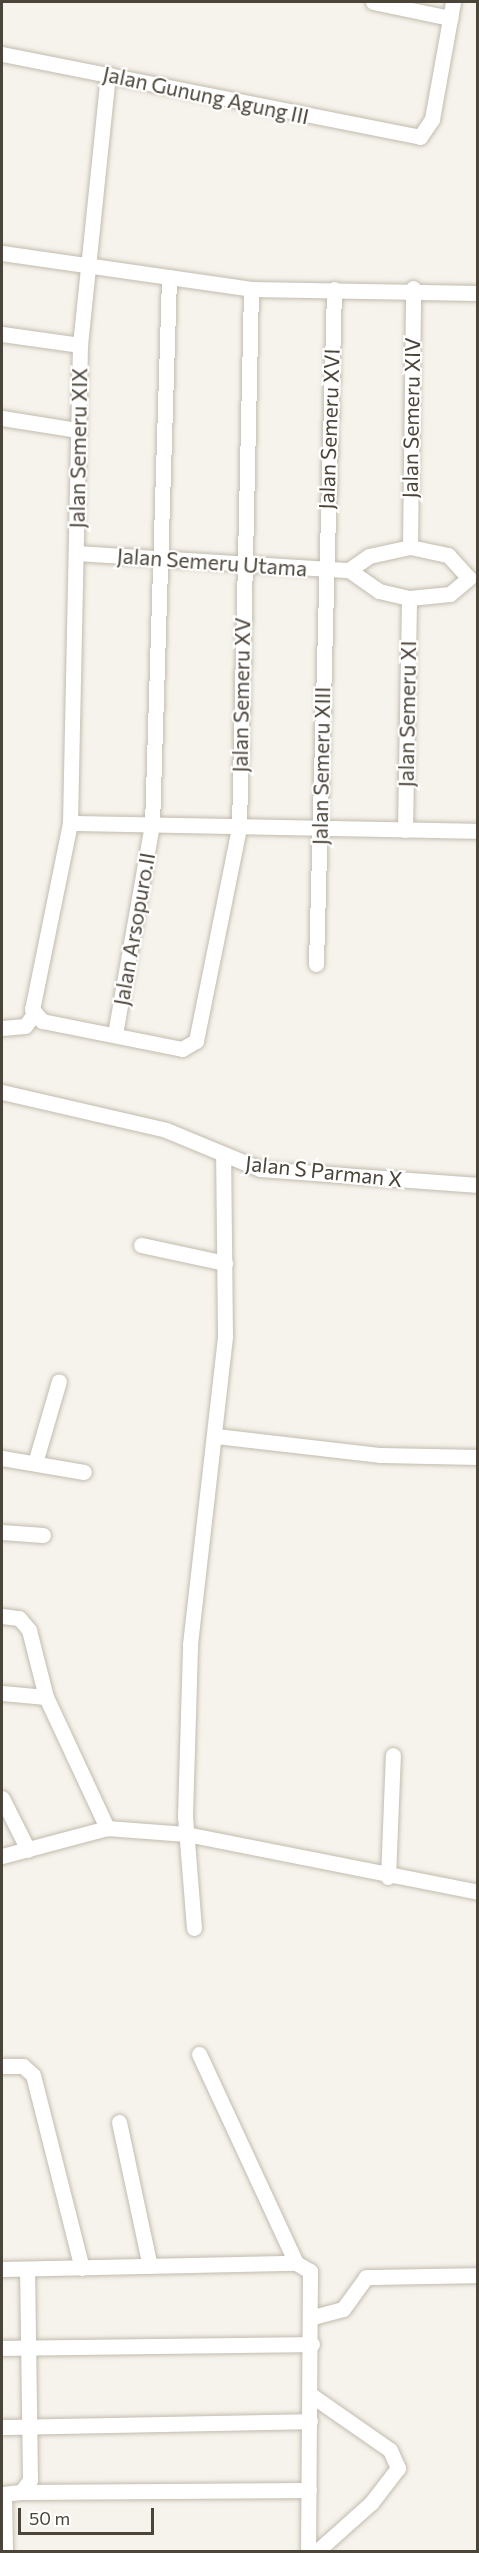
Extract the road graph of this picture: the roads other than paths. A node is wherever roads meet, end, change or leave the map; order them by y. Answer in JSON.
{"nodes":[{"id":1,"x":373,"y":2,"type":"edge"},
{"id":2,"x":453,"y":2,"type":"edge"},
{"id":3,"x":450,"y":18,"type":"junction"},
{"id":4,"x":2,"y":54,"type":"edge"},
{"id":5,"x":108,"y":74,"type":"junction"},
{"id":6,"x":2,"y":253,"type":"edge"},
{"id":7,"x":85,"y":265,"type":"junction"},
{"id":8,"x":169,"y":277,"type":"junction"},
{"id":9,"x":413,"y":288,"type":"junction"},
{"id":10,"x":251,"y":289,"type":"junction"},
{"id":11,"x":334,"y":289,"type":"junction"},
{"id":12,"x":477,"y":293,"type":"edge"},
{"id":13,"x":2,"y":334,"type":"edge"},
{"id":14,"x":80,"y":345,"type":"junction"},
{"id":15,"x":2,"y":418,"type":"edge"},
{"id":16,"x":78,"y":430,"type":"junction"},
{"id":17,"x":410,"y":547,"type":"junction"},
{"id":18,"x":76,"y":553,"type":"junction"},
{"id":19,"x":159,"y":558,"type":"junction"},
{"id":20,"x":244,"y":563,"type":"junction"},
{"id":21,"x":324,"y":569,"type":"junction"},
{"id":22,"x":349,"y":570,"type":"junction"},
{"id":23,"x":473,"y":579,"type":"edge"},
{"id":24,"x":409,"y":598,"type":"junction"},
{"id":25,"x":70,"y":823,"type":"junction"},
{"id":26,"x":152,"y":825,"type":"junction"},
{"id":27,"x":238,"y":827,"type":"junction"},
{"id":28,"x":320,"y":828,"type":"junction"},
{"id":29,"x":405,"y":830,"type":"junction"},
{"id":30,"x":477,"y":831,"type":"edge"},
{"id":31,"x":316,"y":964,"type":"dead end"},
{"id":32,"x":34,"y":1014,"type":"junction"},
{"id":33,"x":2,"y":1028,"type":"edge"},
{"id":34,"x":115,"y":1034,"type":"junction"},
{"id":35,"x":2,"y":1092,"type":"edge"},
{"id":36,"x":223,"y":1157,"type":"junction"},
{"id":37,"x":477,"y":1185,"type":"edge"},
{"id":38,"x":141,"y":1245,"type":"dead end"},
{"id":39,"x":225,"y":1263,"type":"junction"},
{"id":40,"x":59,"y":1381,"type":"dead end"},
{"id":41,"x":216,"y":1436,"type":"junction"},
{"id":42,"x":477,"y":1457,"type":"edge"},
{"id":43,"x":2,"y":1458,"type":"edge"},
{"id":44,"x":35,"y":1463,"type":"junction"},
{"id":45,"x":84,"y":1472,"type":"dead end"},
{"id":46,"x":2,"y":1532,"type":"edge"},
{"id":47,"x":43,"y":1535,"type":"dead end"},
{"id":48,"x":2,"y":1616,"type":"edge"},
{"id":49,"x":2,"y":1694,"type":"edge"},
{"id":50,"x":45,"y":1697,"type":"junction"},
{"id":51,"x":393,"y":1755,"type":"dead end"},
{"id":52,"x":2,"y":1798,"type":"edge"},
{"id":53,"x":107,"y":1828,"type":"junction"},
{"id":54,"x":186,"y":1834,"type":"junction"},
{"id":55,"x":28,"y":1850,"type":"junction"},
{"id":56,"x":2,"y":1856,"type":"edge"},
{"id":57,"x":388,"y":1876,"type":"junction"},
{"id":58,"x":477,"y":1892,"type":"edge"},
{"id":59,"x":194,"y":1928,"type":"dead end"},
{"id":60,"x":199,"y":2054,"type":"dead end"},
{"id":61,"x":2,"y":2066,"type":"edge"},
{"id":62,"x":119,"y":2122,"type":"dead end"},
{"id":63,"x":296,"y":2263,"type":"junction"},
{"id":64,"x":150,"y":2266,"type":"junction"},
{"id":65,"x":82,"y":2268,"type":"junction"},
{"id":66,"x":2,"y":2269,"type":"edge"},
{"id":67,"x":27,"y":2270,"type":"junction"},
{"id":68,"x":477,"y":2275,"type":"edge"},
{"id":69,"x":312,"y":2317,"type":"junction"},
{"id":70,"x":312,"y":2344,"type":"junction"},
{"id":71,"x":2,"y":2348,"type":"edge"},
{"id":72,"x":28,"y":2348,"type":"junction"},
{"id":73,"x":311,"y":2395,"type":"junction"},
{"id":74,"x":310,"y":2421,"type":"junction"},
{"id":75,"x":30,"y":2426,"type":"junction"},
{"id":76,"x":2,"y":2427,"type":"edge"},
{"id":77,"x":309,"y":2490,"type":"junction"},
{"id":78,"x":21,"y":2492,"type":"junction"},
{"id":79,"x":3,"y":2494,"type":"edge"},
{"id":80,"x":5,"y":2552,"type":"edge"},
{"id":81,"x":308,"y":2552,"type":"edge"},
{"id":82,"x":316,"y":2552,"type":"edge"}],
"edges":[{"from":1,"to":3,"type":"street"},
{"from":2,"to":3,"type":"street"},
{"from":3,"to":5,"type":"street","name":"Jalan Gunung Agung III"},
{"from":4,"to":5,"type":"street","name":"Jalan Gunung Agung III"},
{"from":5,"to":7,"type":"street","name":"Jalan Semeru XIX"},
{"from":6,"to":7,"type":"street"},
{"from":7,"to":8,"type":"street"},
{"from":7,"to":14,"type":"street","name":"Jalan Semeru XIX"},
{"from":8,"to":10,"type":"street"},
{"from":8,"to":19,"type":"street","name":"Jalan Arsopuro.II"},
{"from":9,"to":11,"type":"street"},
{"from":9,"to":12,"type":"street"},
{"from":9,"to":17,"type":"street","name":"Jalan Semeru XIV"},
{"from":10,"to":11,"type":"street"},
{"from":10,"to":20,"type":"street","name":"Jalan Semeru XV"},
{"from":11,"to":21,"type":"street","name":"Jalan Semeru XVI"},
{"from":13,"to":14,"type":"street"},
{"from":14,"to":16,"type":"street","name":"Jalan Semeru XIX"},
{"from":15,"to":16,"type":"street"},
{"from":16,"to":18,"type":"street","name":"Jalan Semeru XIX"},
{"from":17,"to":22,"type":"street"},
{"from":17,"to":23,"type":"street"},
{"from":18,"to":19,"type":"street","name":"Jalan Semeru Utama"},
{"from":18,"to":25,"type":"street","name":"Jalan Semeru XIX"},
{"from":19,"to":20,"type":"street","name":"Jalan Semeru Utama"},
{"from":19,"to":26,"type":"street","name":"Jalan Arsopuro.II"},
{"from":20,"to":21,"type":"street","name":"Jalan Semeru Utama"},
{"from":20,"to":27,"type":"street","name":"Jalan Semeru XV"},
{"from":21,"to":22,"type":"street","name":"Jalan Semeru Utama"},
{"from":21,"to":28,"type":"street","name":"Jalan Semeru XIII"},
{"from":22,"to":24,"type":"street"},
{"from":23,"to":24,"type":"street"},
{"from":24,"to":29,"type":"street","name":"Jalan Semeru XI"},
{"from":25,"to":26,"type":"street"},
{"from":25,"to":32,"type":"street","name":"Jalan Semeru XIX"},
{"from":26,"to":27,"type":"street"},
{"from":26,"to":34,"type":"street","name":"Jalan Arsopuro.II"},
{"from":27,"to":28,"type":"street"},
{"from":27,"to":34,"type":"street","name":"Jalan Semeru XV"},
{"from":28,"to":29,"type":"street"},
{"from":28,"to":31,"type":"street","name":"Jalan Semeru XIII"},
{"from":29,"to":30,"type":"street"},
{"from":32,"to":33,"type":"street"},
{"from":32,"to":34,"type":"street"},
{"from":35,"to":36,"type":"street","name":"Jalan S Parman X"},
{"from":36,"to":37,"type":"street","name":"Jalan S Parman X"},
{"from":36,"to":39,"type":"street"},
{"from":38,"to":39,"type":"street"},
{"from":39,"to":41,"type":"street"},
{"from":40,"to":44,"type":"street"},
{"from":41,"to":42,"type":"street"},
{"from":41,"to":54,"type":"street"},
{"from":43,"to":44,"type":"street"},
{"from":44,"to":45,"type":"street"},
{"from":46,"to":47,"type":"street"},
{"from":48,"to":50,"type":"street"},
{"from":49,"to":50,"type":"street"},
{"from":50,"to":53,"type":"street"},
{"from":51,"to":57,"type":"street"},
{"from":52,"to":55,"type":"street"},
{"from":53,"to":54,"type":"street"},
{"from":53,"to":55,"type":"street"},
{"from":54,"to":57,"type":"street"},
{"from":54,"to":59,"type":"street"},
{"from":55,"to":56,"type":"street"},
{"from":57,"to":58,"type":"street"},
{"from":60,"to":63,"type":"street"},
{"from":61,"to":65,"type":"street"},
{"from":62,"to":64,"type":"street"},
{"from":63,"to":64,"type":"street"},
{"from":63,"to":69,"type":"street"},
{"from":64,"to":65,"type":"street"},
{"from":65,"to":67,"type":"street"},
{"from":66,"to":67,"type":"street"},
{"from":67,"to":72,"type":"street"},
{"from":68,"to":69,"type":"street"},
{"from":69,"to":70,"type":"street"},
{"from":70,"to":72,"type":"street"},
{"from":70,"to":73,"type":"street"},
{"from":71,"to":72,"type":"street"},
{"from":72,"to":75,"type":"street"},
{"from":73,"to":74,"type":"street"},
{"from":73,"to":82,"type":"street"},
{"from":74,"to":75,"type":"street"},
{"from":74,"to":77,"type":"street"},
{"from":75,"to":76,"type":"street"},
{"from":75,"to":78,"type":"street"},
{"from":77,"to":78,"type":"street"},
{"from":77,"to":81,"type":"street"},
{"from":78,"to":79,"type":"street"},
{"from":79,"to":80,"type":"street"}]}
